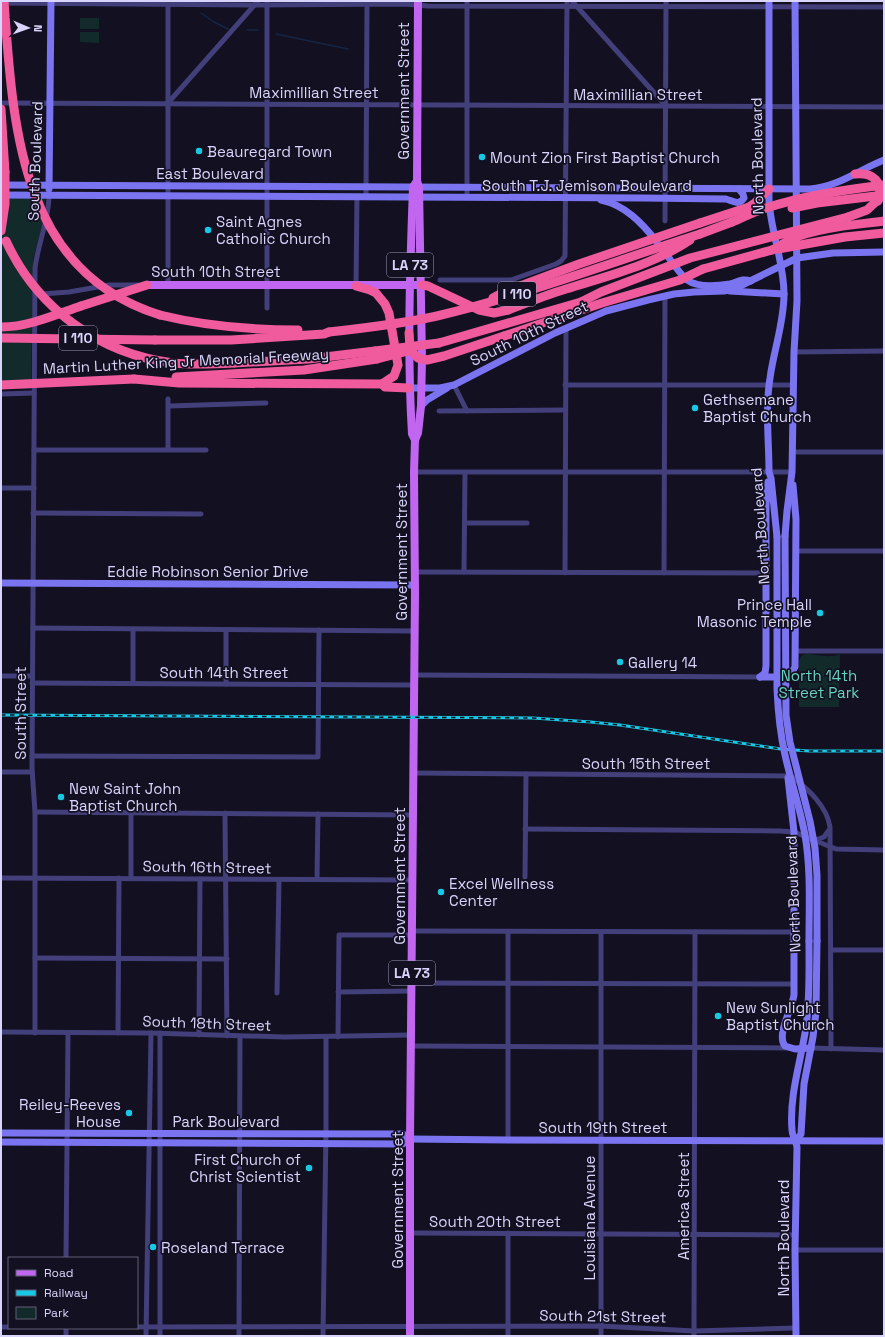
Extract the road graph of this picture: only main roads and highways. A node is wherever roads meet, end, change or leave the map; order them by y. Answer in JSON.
{"nodes":[{"id":1,"x":4,"y":1,"type":"edge"},
{"id":2,"x":418,"y":3,"type":"edge"},
{"id":3,"x":1,"y":109,"type":"edge"},
{"id":4,"x":855,"y":174,"type":"road end"},
{"id":5,"x":884,"y":185,"type":"edge"},
{"id":6,"x":769,"y":189,"type":"road end"},
{"id":7,"x":416,"y":196,"type":"junction"},
{"id":8,"x":882,"y":196,"type":"edge"},
{"id":9,"x":884,"y":221,"type":"edge"},
{"id":10,"x":732,"y":222,"type":"junction"},
{"id":11,"x":1,"y":226,"type":"edge"},
{"id":12,"x":1,"y":231,"type":"edge"},
{"id":13,"x":884,"y":233,"type":"edge"},
{"id":14,"x":700,"y":234,"type":"junction"},
{"id":15,"x":772,"y":250,"type":"junction"},
{"id":16,"x":703,"y":268,"type":"junction"},
{"id":17,"x":147,"y":285,"type":"joint"},
{"id":18,"x":409,"y":285,"type":"junction"},
{"id":19,"x":422,"y":285,"type":"junction"},
{"id":20,"x":356,"y":286,"type":"junction"},
{"id":21,"x":581,"y":302,"type":"junction"},
{"id":22,"x":477,"y":306,"type":"junction"},
{"id":23,"x":1,"y":327,"type":"edge"},
{"id":24,"x":326,"y":332,"type":"junction"},
{"id":25,"x":408,"y":333,"type":"junction"},
{"id":26,"x":1,"y":338,"type":"edge"},
{"id":27,"x":376,"y":355,"type":"junction"},
{"id":28,"x":422,"y":359,"type":"junction"},
{"id":29,"x":179,"y":380,"type":"junction"},
{"id":30,"x":382,"y":384,"type":"junction"},
{"id":31,"x":1,"y":385,"type":"edge"},
{"id":32,"x":409,"y":388,"type":"junction"},
{"id":33,"x":415,"y":440,"type":"junction"},
{"id":34,"x":410,"y":1332,"type":"edge"}],
"edges":[{"from":1,"to":24,"type":"highway","bridge":true},
{"from":2,"to":7,"type":"main road","name":"Government Street","number":"LA 73"},
{"from":3,"to":12,"type":"highway","bridge":true},
{"from":4,"to":8,"type":"highway"},
{"from":5,"to":10,"type":"highway","bridge":true},
{"from":6,"to":22,"type":"highway","bridge":true},
{"from":7,"to":18,"type":"main road","name":"Government Street","number":"LA 73"},
{"from":7,"to":19,"type":"main road","name":"Government Street","number":"LA 73"},
{"from":8,"to":10,"type":"highway","name":"Martin Luther King Jr Memorial Freeway","number":"I 110","bridge":true},
{"from":8,"to":21,"type":"highway","bridge":true},
{"from":9,"to":15,"type":"highway","bridge":true},
{"from":10,"to":14,"type":"highway","name":"Martin Luther King Jr Memorial Freeway","number":"I 110"},
{"from":11,"to":27,"type":"highway","bridge":true},
{"from":13,"to":15,"type":"highway","name":"Martin Luther King Jr Memorial Freeway","number":"I 110","bridge":true},
{"from":14,"to":19,"type":"highway","bridge":true},
{"from":14,"to":22,"type":"highway","name":"Martin Luther King Jr Memorial Freeway","number":"I 110","bridge":true},
{"from":15,"to":16,"type":"highway","name":"Martin Luther King Jr Memorial Freeway","number":"I 110"},
{"from":16,"to":21,"type":"highway","name":"Martin Luther King Jr Memorial Freeway","number":"I 110","bridge":true},
{"from":16,"to":28,"type":"highway","bridge":true},
{"from":17,"to":20,"type":"main road","name":"South 10th Street"},
{"from":17,"to":23,"type":"highway","bridge":true},
{"from":18,"to":19,"type":"main road","name":"South 10th Street"},
{"from":18,"to":20,"type":"main road","name":"South 10th Street"},
{"from":18,"to":25,"type":"main road","name":"Government Street","number":"LA 73"},
{"from":19,"to":28,"type":"main road","name":"Government Street","number":"LA 73"},
{"from":20,"to":30,"type":"highway"},
{"from":21,"to":27,"type":"highway","name":"Martin Luther King Jr Memorial Freeway","number":"I 110","bridge":true},
{"from":22,"to":24,"type":"highway","name":"Martin Luther King Jr Memorial Freeway","number":"I 110","bridge":true},
{"from":24,"to":26,"type":"highway","name":"Martin Luther King Jr Memorial Freeway","number":"I 110","bridge":true},
{"from":25,"to":28,"type":"highway"},
{"from":25,"to":32,"type":"main road","name":"Government Street","number":"LA 73"},
{"from":27,"to":29,"type":"highway","name":"Martin Luther King Jr Memorial Freeway","number":"I 110"},
{"from":28,"to":33,"type":"main road","name":"Government Street","number":"LA 73"},
{"from":29,"to":30,"type":"highway"},
{"from":29,"to":31,"type":"highway","name":"Martin Luther King Jr Memorial Freeway","bridge":true},
{"from":30,"to":32,"type":"highway"},
{"from":32,"to":33,"type":"main road","name":"Government Street","number":"LA 73"},
{"from":33,"to":34,"type":"main road","name":"Government Street","number":"LA 73"}]}
